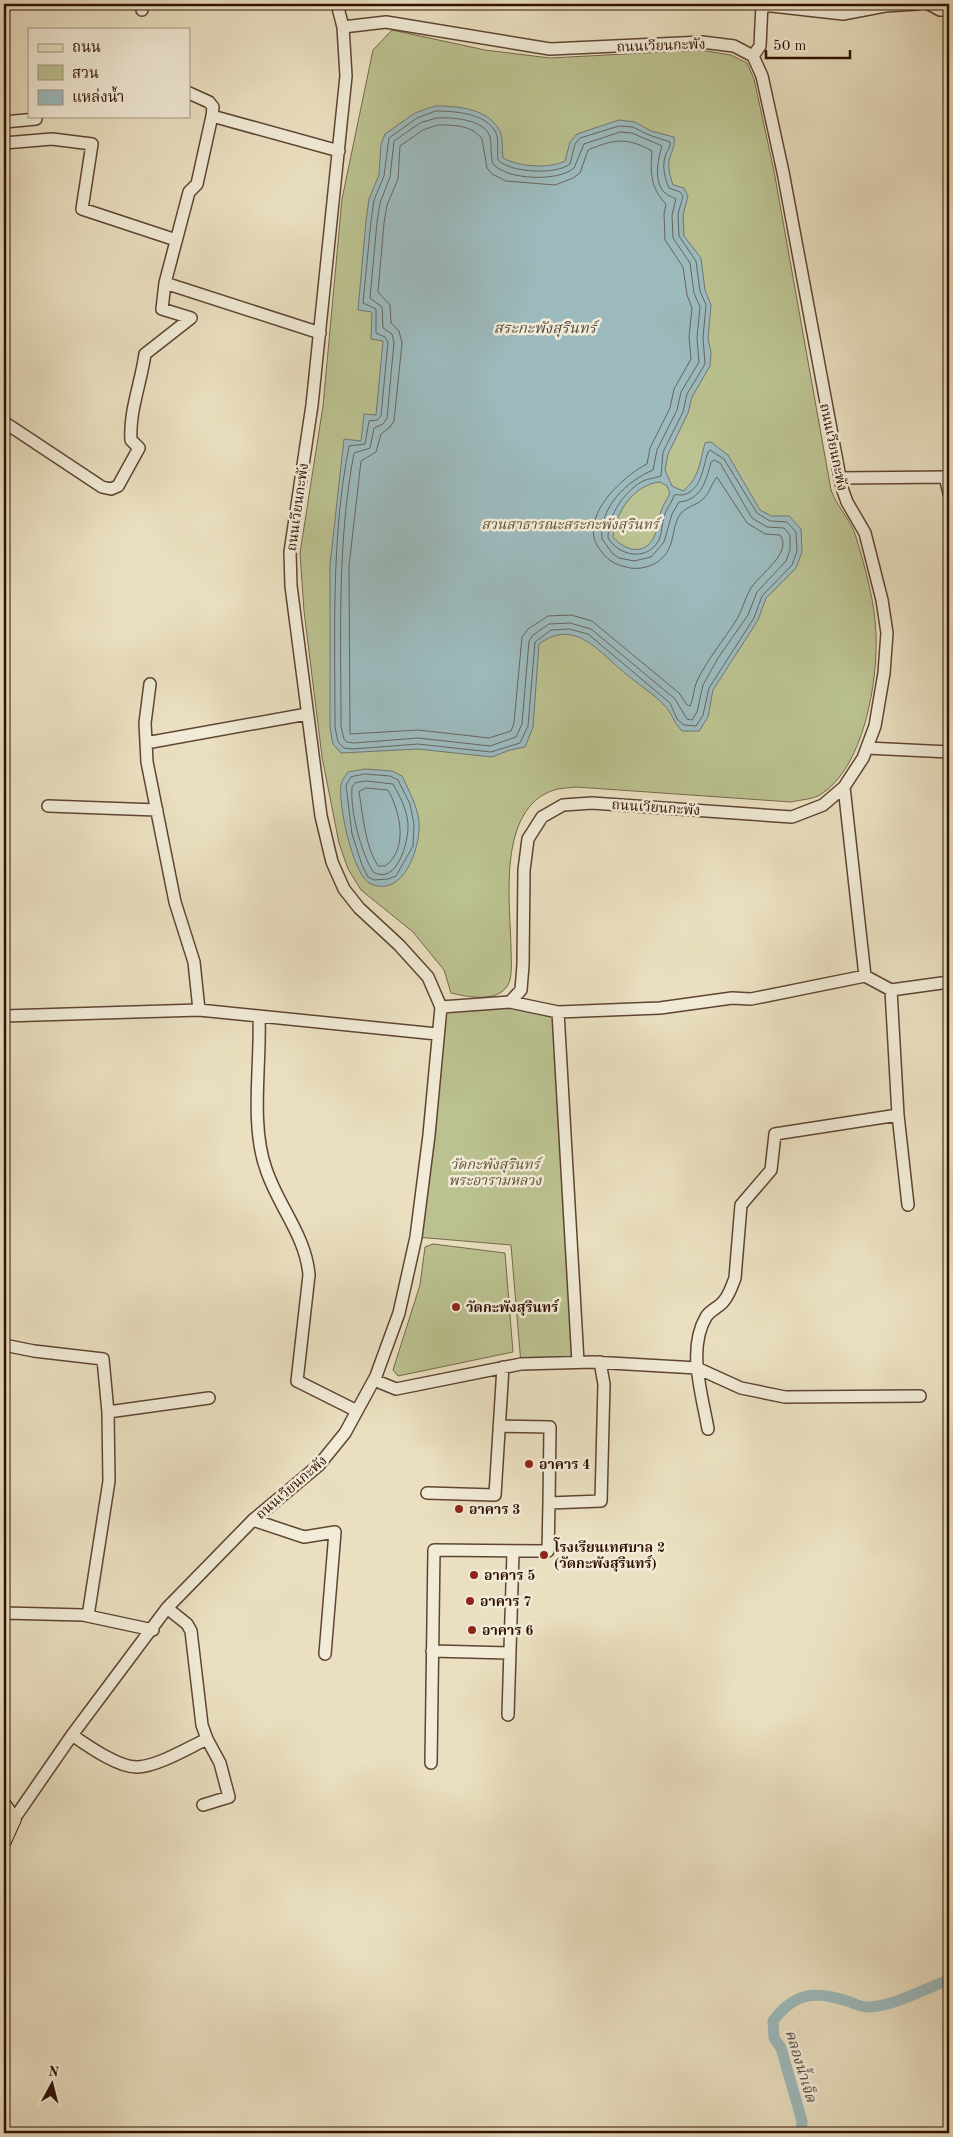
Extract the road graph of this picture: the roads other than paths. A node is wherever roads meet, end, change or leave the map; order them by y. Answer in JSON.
{"nodes":[{"id":1,"x":337,"y":4,"type":"edge"},
{"id":2,"x":762,"y":4,"type":"edge"},
{"id":3,"x":918,"y":4,"type":"edge"},
{"id":4,"x":929,"y":4,"type":"edge"},
{"id":5,"x":949,"y":10,"type":"edge"},
{"id":6,"x":343,"y":27,"type":"junction"},
{"id":7,"x":753,"y":56,"type":"junction"},
{"id":8,"x":190,"y":93,"type":"edge"},
{"id":9,"x":212,"y":116,"type":"junction"},
{"id":10,"x":36,"y":119,"type":"dead end"},
{"id":11,"x":4,"y":122,"type":"edge"},
{"id":12,"x":4,"y":143,"type":"edge"},
{"id":13,"x":339,"y":150,"type":"junction"},
{"id":14,"x":176,"y":240,"type":"junction"},
{"id":15,"x":165,"y":283,"type":"junction"},
{"id":16,"x":320,"y":333,"type":"junction"},
{"id":17,"x":4,"y":422,"type":"edge"},
{"id":18,"x":947,"y":477,"type":"edge"},
{"id":19,"x":840,"y":478,"type":"junction"},
{"id":20,"x":949,"y":494,"type":"edge"},
{"id":21,"x":150,"y":684,"type":"dead end"},
{"id":22,"x":308,"y":714,"type":"junction"},
{"id":23,"x":146,"y":743,"type":"junction"},
{"id":24,"x":867,"y":748,"type":"junction"},
{"id":25,"x":949,"y":752,"type":"edge"},
{"id":26,"x":844,"y":787,"type":"junction"},
{"id":27,"x":48,"y":806,"type":"dead end"},
{"id":28,"x":157,"y":810,"type":"junction"},
{"id":29,"x":865,"y":976,"type":"junction"},
{"id":30,"x":949,"y":982,"type":"edge"},
{"id":31,"x":891,"y":990,"type":"junction"},
{"id":32,"x":510,"y":1002,"type":"junction"},
{"id":33,"x":441,"y":1007,"type":"junction"},
{"id":34,"x":199,"y":1010,"type":"junction"},
{"id":35,"x":558,"y":1012,"type":"junction"},
{"id":36,"x":4,"y":1016,"type":"edge"},
{"id":37,"x":259,"y":1017,"type":"junction"},
{"id":38,"x":437,"y":1034,"type":"junction"},
{"id":39,"x":898,"y":1115,"type":"junction"},
{"id":40,"x":908,"y":1205,"type":"dead end"},
{"id":41,"x":4,"y":1344,"type":"edge"},
{"id":42,"x":578,"y":1362,"type":"junction"},
{"id":43,"x":600,"y":1362,"type":"junction"},
{"id":44,"x":503,"y":1367,"type":"junction"},
{"id":45,"x":697,"y":1368,"type":"junction"},
{"id":46,"x":374,"y":1380,"type":"junction"},
{"id":47,"x":920,"y":1396,"type":"dead end"},
{"id":48,"x":209,"y":1398,"type":"dead end"},
{"id":49,"x":357,"y":1411,"type":"junction"},
{"id":50,"x":108,"y":1412,"type":"junction"},
{"id":51,"x":499,"y":1426,"type":"junction"},
{"id":52,"x":708,"y":1429,"type":"dead end"},
{"id":53,"x":427,"y":1493,"type":"dead end"},
{"id":54,"x":550,"y":1503,"type":"junction"},
{"id":55,"x":253,"y":1520,"type":"junction"},
{"id":56,"x":513,"y":1552,"type":"junction"},
{"id":57,"x":167,"y":1608,"type":"junction"},
{"id":58,"x":4,"y":1613,"type":"edge"},
{"id":59,"x":88,"y":1616,"type":"junction"},
{"id":60,"x":153,"y":1630,"type":"junction"},
{"id":61,"x":432,"y":1651,"type":"junction"},
{"id":62,"x":509,"y":1653,"type":"junction"},
{"id":63,"x":325,"y":1654,"type":"dead end"},
{"id":64,"x":508,"y":1715,"type":"dead end"},
{"id":65,"x":72,"y":1735,"type":"junction"},
{"id":66,"x":207,"y":1739,"type":"junction"},
{"id":67,"x":431,"y":1763,"type":"dead end"},
{"id":68,"x":4,"y":1805,"type":"edge"},
{"id":69,"x":203,"y":1805,"type":"dead end"},
{"id":70,"x":14,"y":1819,"type":"junction"},
{"id":71,"x":4,"y":1841,"type":"edge"}],
"edges":[{"from":1,"to":6,"type":"street","name":"ถนนเวียนกะพัง"},
{"from":2,"to":3,"type":"street"},
{"from":2,"to":7,"type":"street"},
{"from":4,"to":5,"type":"street"},
{"from":6,"to":7,"type":"street","name":"ถนนเวียนกะพัง"},
{"from":6,"to":13,"type":"street","name":"ถนนเวียนกะพัง"},
{"from":7,"to":19,"type":"street","name":"ถนนเวียนกะพัง"},
{"from":8,"to":9,"type":"street"},
{"from":9,"to":13,"type":"street"},
{"from":9,"to":14,"type":"street"},
{"from":10,"to":11,"type":"street"},
{"from":12,"to":14,"type":"street"},
{"from":13,"to":16,"type":"street","name":"ถนนเวียนกะพัง"},
{"from":14,"to":15,"type":"street"},
{"from":15,"to":16,"type":"street"},
{"from":15,"to":17,"type":"street"},
{"from":16,"to":22,"type":"street","name":"ถนนเวียนกะพัง"},
{"from":18,"to":19,"type":"street"},
{"from":18,"to":20,"type":"street"},
{"from":19,"to":24,"type":"street","name":"ถนนเวียนกะพัง"},
{"from":21,"to":23,"type":"street"},
{"from":22,"to":23,"type":"street"},
{"from":22,"to":33,"type":"street","name":"ถนนเวียนกะพัง"},
{"from":23,"to":28,"type":"street"},
{"from":24,"to":25,"type":"street"},
{"from":24,"to":26,"type":"street","name":"ถนนเวียนกะพัง"},
{"from":26,"to":29,"type":"street"},
{"from":26,"to":32,"type":"street","name":"ถนนเวียนกะพัง"},
{"from":27,"to":28,"type":"street"},
{"from":28,"to":34,"type":"street"},
{"from":29,"to":31,"type":"street"},
{"from":29,"to":35,"type":"street"},
{"from":30,"to":31,"type":"street"},
{"from":31,"to":39,"type":"street"},
{"from":32,"to":33,"type":"street"},
{"from":32,"to":35,"type":"street"},
{"from":33,"to":38,"type":"street","name":"ถนนเวียนกะพัง"},
{"from":34,"to":36,"type":"street"},
{"from":34,"to":37,"type":"street"},
{"from":35,"to":42,"type":"street"},
{"from":37,"to":38,"type":"street"},
{"from":37,"to":49,"type":"street"},
{"from":38,"to":46,"type":"street","name":"ถนนเวียนกะพัง"},
{"from":39,"to":40,"type":"street"},
{"from":39,"to":45,"type":"street"},
{"from":41,"to":50,"type":"street"},
{"from":42,"to":43,"type":"street"},
{"from":42,"to":44,"type":"street"},
{"from":43,"to":45,"type":"street"},
{"from":43,"to":54,"type":"street"},
{"from":44,"to":46,"type":"street"},
{"from":44,"to":51,"type":"street"},
{"from":45,"to":47,"type":"street"},
{"from":45,"to":52,"type":"street"},
{"from":46,"to":49,"type":"street","name":"ถนนเวียนกะพัง"},
{"from":48,"to":50,"type":"street"},
{"from":49,"to":55,"type":"street","name":"ถนนเวียนกะพัง"},
{"from":50,"to":59,"type":"street"},
{"from":51,"to":53,"type":"street"},
{"from":51,"to":54,"type":"street"},
{"from":54,"to":56,"type":"street"},
{"from":55,"to":57,"type":"street","name":"ถนนเวียนกะพัง"},
{"from":55,"to":63,"type":"street"},
{"from":56,"to":61,"type":"street"},
{"from":56,"to":62,"type":"street"},
{"from":57,"to":60,"type":"street","name":"ถนนเวียนกะพัง"},
{"from":57,"to":66,"type":"street"},
{"from":58,"to":59,"type":"street"},
{"from":59,"to":60,"type":"street"},
{"from":60,"to":65,"type":"street","name":"ถนนเวียนกะพัง"},
{"from":61,"to":62,"type":"street"},
{"from":61,"to":67,"type":"street"},
{"from":62,"to":64,"type":"street"},
{"from":65,"to":66,"type":"street"},
{"from":65,"to":70,"type":"street","name":"ถนนเวียนกะพัง"},
{"from":66,"to":69,"type":"street"},
{"from":68,"to":70,"type":"main road"},
{"from":70,"to":71,"type":"main road","name":"ถนนเวียนกะพัง"}]}
